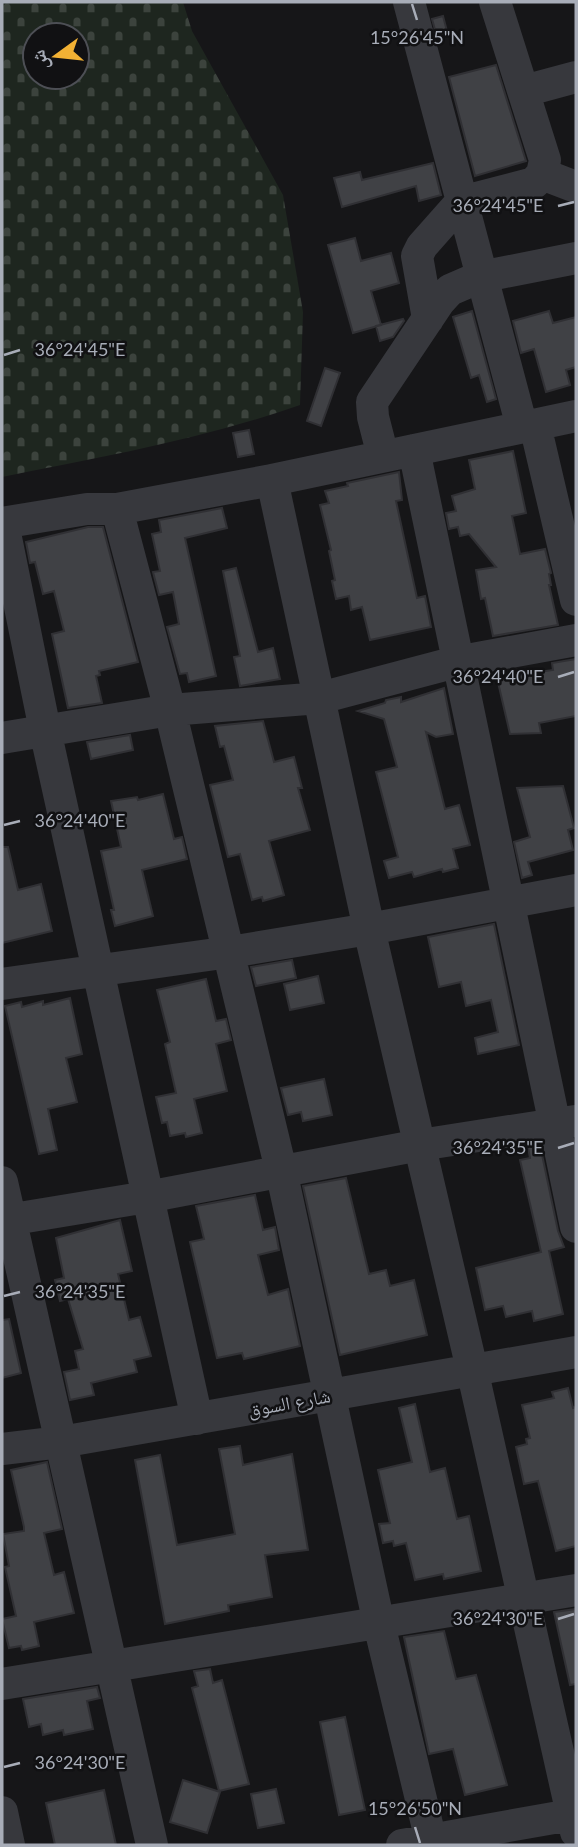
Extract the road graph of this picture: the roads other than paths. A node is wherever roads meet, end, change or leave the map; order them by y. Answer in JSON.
{"nodes":[{"id":1,"x":409,"y":2,"type":"edge"},
{"id":2,"x":495,"y":2,"type":"edge"},
{"id":3,"x":576,"y":77,"type":"edge"},
{"id":4,"x":524,"y":91,"type":"junction"},
{"id":5,"x":542,"y":174,"type":"junction"},
{"id":6,"x":576,"y":187,"type":"edge"},
{"id":7,"x":461,"y":202,"type":"junction"},
{"id":8,"x":575,"y":263,"type":"edge"},
{"id":9,"x":481,"y":277,"type":"junction"},
{"id":10,"x":428,"y":319,"type":"junction"},
{"id":11,"x":576,"y":416,"type":"edge"},
{"id":12,"x":529,"y":426,"type":"junction"},
{"id":13,"x":398,"y":453,"type":"junction"},
{"id":14,"x":272,"y":480,"type":"junction"},
{"id":15,"x":117,"y":509,"type":"junction"},
{"id":16,"x":2,"y":523,"type":"edge"},
{"id":17,"x":572,"y":558,"type":"edge"},
{"id":18,"x":576,"y":600,"type":"edge"},
{"id":19,"x":576,"y":640,"type":"edge"},
{"id":20,"x":456,"y":663,"type":"junction"},
{"id":21,"x":320,"y":698,"type":"junction"},
{"id":22,"x":170,"y":710,"type":"junction"},
{"id":23,"x":45,"y":730,"type":"junction"},
{"id":24,"x":2,"y":738,"type":"edge"},
{"id":25,"x":576,"y":890,"type":"edge"},
{"id":26,"x":509,"y":902,"type":"junction"},
{"id":27,"x":369,"y":929,"type":"junction"},
{"id":28,"x":230,"y":952,"type":"junction"},
{"id":29,"x":97,"y":971,"type":"junction"},
{"id":30,"x":2,"y":984,"type":"edge"},
{"id":31,"x":566,"y":1122,"type":"edge"},
{"id":32,"x":420,"y":1145,"type":"junction"},
{"id":33,"x":281,"y":1170,"type":"junction"},
{"id":34,"x":2,"y":1182,"type":"edge"},
{"id":35,"x":147,"y":1197,"type":"junction"},
{"id":36,"x":6,"y":1220,"type":"edge"},
{"id":37,"x":576,"y":1227,"type":"edge"},
{"id":38,"x":576,"y":1352,"type":"edge"},
{"id":39,"x":472,"y":1369,"type":"junction"},
{"id":40,"x":328,"y":1395,"type":"junction"},
{"id":41,"x":197,"y":1419,"type":"junction"},
{"id":42,"x":61,"y":1442,"type":"junction"},
{"id":43,"x":2,"y":1449,"type":"edge"},
{"id":44,"x":576,"y":1590,"type":"edge"},
{"id":45,"x":523,"y":1599,"type":"junction"},
{"id":46,"x":379,"y":1624,"type":"junction"},
{"id":47,"x":110,"y":1666,"type":"junction"},
{"id":48,"x":2,"y":1684,"type":"edge"},
{"id":49,"x":2,"y":1812,"type":"edge"},
{"id":50,"x":575,"y":1820,"type":"edge"},
{"id":51,"x":422,"y":1843,"type":"edge"},
{"id":52,"x":9,"y":1845,"type":"edge"},
{"id":53,"x":152,"y":1845,"type":"edge"}],
"edges":[{"from":1,"to":7,"type":"street"},
{"from":2,"to":4,"type":"street"},
{"from":3,"to":4,"type":"street"},
{"from":4,"to":5,"type":"street"},
{"from":5,"to":6,"type":"street"},
{"from":5,"to":7,"type":"street"},
{"from":7,"to":9,"type":"street"},
{"from":7,"to":10,"type":"street"},
{"from":8,"to":9,"type":"street"},
{"from":9,"to":10,"type":"street"},
{"from":9,"to":12,"type":"street"},
{"from":10,"to":13,"type":"street"},
{"from":11,"to":12,"type":"street"},
{"from":12,"to":13,"type":"street"},
{"from":12,"to":17,"type":"street"},
{"from":13,"to":14,"type":"street"},
{"from":13,"to":20,"type":"street"},
{"from":14,"to":15,"type":"street"},
{"from":14,"to":21,"type":"street"},
{"from":15,"to":16,"type":"street"},
{"from":15,"to":22,"type":"street"},
{"from":16,"to":23,"type":"street"},
{"from":17,"to":18,"type":"street"},
{"from":19,"to":20,"type":"street"},
{"from":20,"to":21,"type":"street"},
{"from":20,"to":26,"type":"street"},
{"from":21,"to":22,"type":"street"},
{"from":21,"to":27,"type":"street"},
{"from":22,"to":23,"type":"street"},
{"from":22,"to":28,"type":"street"},
{"from":23,"to":24,"type":"street"},
{"from":23,"to":29,"type":"street"},
{"from":25,"to":26,"type":"street"},
{"from":26,"to":27,"type":"street"},
{"from":26,"to":31,"type":"street"},
{"from":27,"to":28,"type":"street"},
{"from":27,"to":32,"type":"street"},
{"from":28,"to":29,"type":"street"},
{"from":28,"to":33,"type":"street"},
{"from":29,"to":30,"type":"street"},
{"from":29,"to":35,"type":"street"},
{"from":31,"to":32,"type":"street"},
{"from":31,"to":37,"type":"street"},
{"from":32,"to":33,"type":"street"},
{"from":32,"to":39,"type":"street"},
{"from":33,"to":35,"type":"street"},
{"from":33,"to":40,"type":"street"},
{"from":34,"to":36,"type":"street"},
{"from":35,"to":36,"type":"street"},
{"from":35,"to":41,"type":"street"},
{"from":36,"to":42,"type":"street"},
{"from":38,"to":39,"type":"street","name":"شارع السوق"},
{"from":39,"to":40,"type":"street","name":"شارع السوق"},
{"from":39,"to":45,"type":"street"},
{"from":40,"to":41,"type":"street","name":"شارع السوق"},
{"from":40,"to":46,"type":"street"},
{"from":41,"to":42,"type":"street","name":"شارع السوق"},
{"from":42,"to":43,"type":"street","name":"شارع السوق"},
{"from":42,"to":47,"type":"street"},
{"from":44,"to":45,"type":"street"},
{"from":45,"to":46,"type":"street"},
{"from":45,"to":50,"type":"street"},
{"from":46,"to":47,"type":"street"},
{"from":46,"to":51,"type":"street"},
{"from":47,"to":48,"type":"street"},
{"from":47,"to":53,"type":"street"},
{"from":49,"to":52,"type":"street"},
{"from":50,"to":51,"type":"street"}]}
